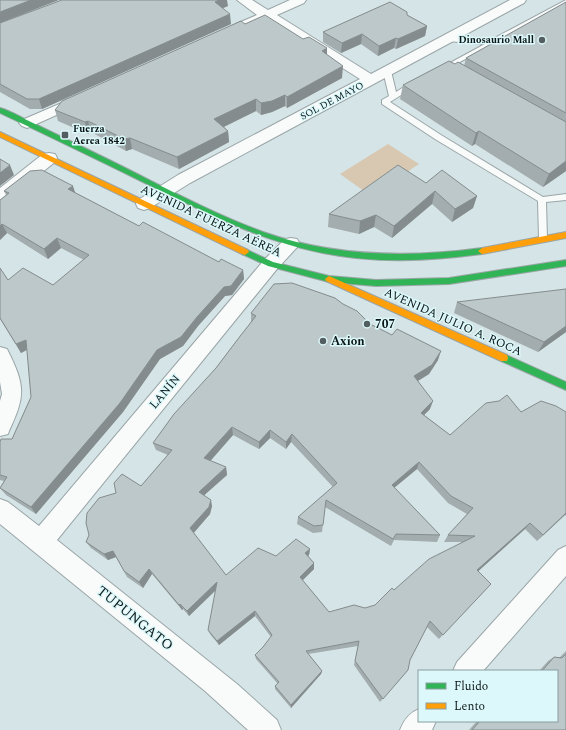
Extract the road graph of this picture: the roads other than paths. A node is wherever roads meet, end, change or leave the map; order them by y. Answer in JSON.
{"nodes":[{"id":1,"x":244,"y":0,"type":"edge"},
{"id":2,"x":300,"y":0,"type":"edge"},
{"id":3,"x":520,"y":0,"type":"edge"},
{"id":4,"x":566,"y":2,"type":"edge"},
{"id":5,"x":267,"y":15,"type":"junction"},
{"id":6,"x":231,"y":31,"type":"edge"},
{"id":7,"x":447,"y":39,"type":"junction"},
{"id":8,"x":492,"y":42,"type":"junction"},
{"id":9,"x":387,"y":71,"type":"junction"},
{"id":10,"x":433,"y":74,"type":"edge"},
{"id":11,"x":371,"y":80,"type":"junction"},
{"id":12,"x":420,"y":81,"type":"edge"},
{"id":13,"x":93,"y":93,"type":"edge"},
{"id":14,"x":393,"y":96,"type":"junction"},
{"id":15,"x":0,"y":110,"type":"edge"},
{"id":16,"x":27,"y":123,"type":"junction"},
{"id":17,"x":0,"y":134,"type":"edge"},
{"id":18,"x":49,"y":158,"type":"junction"},
{"id":19,"x":166,"y":189,"type":"junction"},
{"id":20,"x":0,"y":197,"type":"edge"},
{"id":21,"x":566,"y":197,"type":"edge"},
{"id":22,"x":542,"y":200,"type":"junction"},
{"id":23,"x":144,"y":204,"type":"junction"},
{"id":24,"x":566,"y":235,"type":"edge"},
{"id":25,"x":543,"y":239,"type":"junction"},
{"id":26,"x":291,"y":244,"type":"junction"},
{"id":27,"x":566,"y":263,"type":"edge"},
{"id":28,"x":271,"y":264,"type":"junction"},
{"id":29,"x":329,"y":279,"type":"junction"},
{"id":30,"x":0,"y":355,"type":"edge"},
{"id":31,"x":566,"y":386,"type":"edge"},
{"id":32,"x":0,"y":427,"type":"edge"},
{"id":33,"x":0,"y":510,"type":"edge"},
{"id":34,"x":42,"y":541,"type":"junction"},
{"id":35,"x":566,"y":558,"type":"edge"},
{"id":36,"x":467,"y":670,"type":"edge"},
{"id":37,"x":421,"y":722,"type":"edge"},
{"id":38,"x":266,"y":730,"type":"edge"},
{"id":39,"x":414,"y":730,"type":"edge"}],
"edges":[{"from":1,"to":5,"type":"street"},
{"from":2,"to":5,"type":"street"},
{"from":3,"to":7,"type":"street","name":"SOL DE MAYO"},
{"from":4,"to":8,"type":"lane"},
{"from":5,"to":6,"type":"street"},
{"from":5,"to":11,"type":"street"},
{"from":7,"to":8,"type":"lane"},
{"from":7,"to":9,"type":"street","name":"SOL DE MAYO"},
{"from":8,"to":10,"type":"lane"},
{"from":9,"to":11,"type":"street","name":"SOL DE MAYO"},
{"from":9,"to":14,"type":"lane"},
{"from":11,"to":19,"type":"street","name":"SOL DE MAYO"},
{"from":12,"to":14,"type":"lane"},
{"from":13,"to":16,"type":"street"},
{"from":14,"to":22,"type":"lane"},
{"from":15,"to":16,"type":"main road","name":"AVENIDA FUERZA AÉREA"},
{"from":16,"to":19,"type":"main road","name":"AVENIDA FUERZA AÉREA"},
{"from":17,"to":18,"type":"main road","name":"AVENIDA FUERZA AÉREA"},
{"from":18,"to":20,"type":"street"},
{"from":18,"to":23,"type":"main road","name":"AVENIDA FUERZA AÉREA"},
{"from":19,"to":23,"type":"street","name":"SOL DE MAYO"},
{"from":19,"to":26,"type":"main road","name":"AVENIDA FUERZA AÉREA"},
{"from":21,"to":22,"type":"lane"},
{"from":22,"to":25,"type":"lane"},
{"from":23,"to":28,"type":"main road","name":"AVENIDA FUERZA AÉREA"},
{"from":24,"to":25,"type":"main road","name":"AVENIDA FUERZA AÉREA"},
{"from":25,"to":26,"type":"main road","name":"AVENIDA FUERZA AÉREA"},
{"from":26,"to":28,"type":"street","name":"LANÍN"},
{"from":27,"to":29,"type":"main road","name":"AVENIDA FUERZA AÉREA"},
{"from":28,"to":29,"type":"main road","name":"AVENIDA FUERZA AÉREA"},
{"from":28,"to":34,"type":"street","name":"LANÍN"},
{"from":29,"to":31,"type":"main road","name":"AVENIDA JULIO A. ROCA"},
{"from":30,"to":32,"type":"street"},
{"from":33,"to":34,"type":"street","name":"TUPUNGATO"},
{"from":34,"to":38,"type":"street","name":"TUPUNGATO"},
{"from":35,"to":36,"type":"street"},
{"from":37,"to":39,"type":"street"}]}
